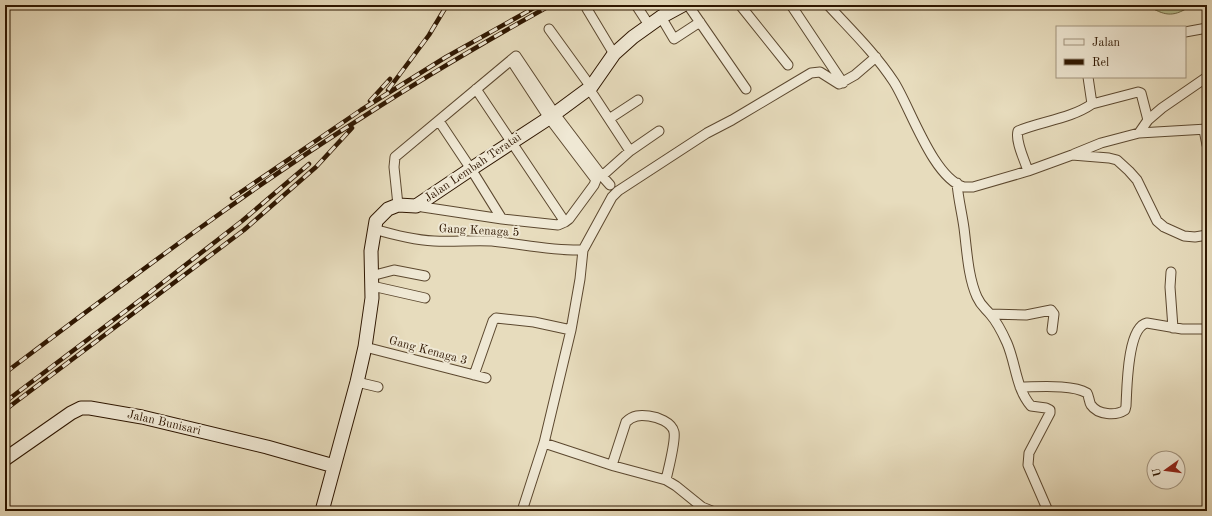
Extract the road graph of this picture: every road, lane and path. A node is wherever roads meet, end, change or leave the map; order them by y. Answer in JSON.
{"nodes":[{"id":1,"x":636,"y":5,"type":"edge"},
{"id":2,"x":683,"y":5,"type":"edge"},
{"id":3,"x":688,"y":5,"type":"edge"},
{"id":4,"x":740,"y":5,"type":"edge"},
{"id":5,"x":791,"y":5,"type":"edge"},
{"id":6,"x":828,"y":5,"type":"edge"},
{"id":7,"x":587,"y":9,"type":"dead end"},
{"id":8,"x":661,"y":17,"type":"junction"},
{"id":9,"x":700,"y":22,"type":"junction"},
{"id":10,"x":649,"y":25,"type":"junction"},
{"id":11,"x":1207,"y":28,"type":"edge"},
{"id":12,"x":549,"y":29,"type":"dead end"},
{"id":13,"x":1186,"y":32,"type":"edge"},
{"id":14,"x":614,"y":54,"type":"junction"},
{"id":15,"x":876,"y":57,"type":"junction"},
{"id":16,"x":788,"y":65,"type":"dead end"},
{"id":17,"x":1207,"y":77,"type":"edge"},
{"id":18,"x":1088,"y":78,"type":"edge"},
{"id":19,"x":842,"y":83,"type":"junction"},
{"id":20,"x":591,"y":88,"type":"junction"},
{"id":21,"x":746,"y":89,"type":"dead end"},
{"id":22,"x":476,"y":90,"type":"junction"},
{"id":23,"x":638,"y":100,"type":"dead end"},
{"id":24,"x":1092,"y":104,"type":"junction"},
{"id":25,"x":552,"y":116,"type":"junction"},
{"id":26,"x":609,"y":119,"type":"junction"},
{"id":27,"x":1148,"y":120,"type":"junction"},
{"id":28,"x":439,"y":121,"type":"junction"},
{"id":29,"x":1205,"y":129,"type":"edge"},
{"id":30,"x":659,"y":131,"type":"dead end"},
{"id":31,"x":1139,"y":133,"type":"junction"},
{"id":32,"x":512,"y":142,"type":"junction"},
{"id":33,"x":1207,"y":145,"type":"edge"},
{"id":34,"x":630,"y":151,"type":"junction"},
{"id":35,"x":1072,"y":155,"type":"junction"},
{"id":36,"x":471,"y":169,"type":"junction"},
{"id":37,"x":1028,"y":171,"type":"junction"},
{"id":38,"x":602,"y":176,"type":"junction"},
{"id":39,"x":957,"y":183,"type":"junction"},
{"id":40,"x":610,"y":185,"type":"dead end"},
{"id":41,"x":398,"y":204,"type":"junction"},
{"id":42,"x":416,"y":206,"type":"junction"},
{"id":43,"x":502,"y":219,"type":"junction"},
{"id":44,"x":565,"y":222,"type":"junction"},
{"id":45,"x":374,"y":230,"type":"junction"},
{"id":46,"x":1207,"y":235,"type":"edge"},
{"id":47,"x":583,"y":250,"type":"junction"},
{"id":48,"x":1171,"y":272,"type":"dead end"},
{"id":49,"x":426,"y":276,"type":"dead end"},
{"id":50,"x":372,"y":281,"type":"junction"},
{"id":51,"x":425,"y":298,"type":"dead end"},
{"id":52,"x":990,"y":314,"type":"junction"},
{"id":53,"x":1173,"y":328,"type":"junction"},
{"id":54,"x":1207,"y":329,"type":"edge"},
{"id":55,"x":571,"y":330,"type":"junction"},
{"id":56,"x":1052,"y":330,"type":"dead end"},
{"id":57,"x":365,"y":347,"type":"junction"},
{"id":58,"x":474,"y":375,"type":"junction"},
{"id":59,"x":486,"y":378,"type":"dead end"},
{"id":60,"x":357,"y":382,"type":"junction"},
{"id":61,"x":378,"y":387,"type":"dead end"},
{"id":62,"x":1020,"y":387,"type":"junction"},
{"id":63,"x":544,"y":443,"type":"junction"},
{"id":64,"x":5,"y":459,"type":"edge"},
{"id":65,"x":612,"y":465,"type":"junction"},
{"id":66,"x":334,"y":466,"type":"junction"},
{"id":67,"x":666,"y":480,"type":"junction"},
{"id":68,"x":322,"y":511,"type":"edge"},
{"id":69,"x":522,"y":511,"type":"edge"},
{"id":70,"x":712,"y":511,"type":"edge"},
{"id":71,"x":1048,"y":511,"type":"edge"}],
"edges":[{"from":1,"to":10,"type":"street"},
{"from":2,"to":8,"type":"main road","name":"Jalan Lembah Teratai"},
{"from":3,"to":9,"type":"street"},
{"from":4,"to":16,"type":"street"},
{"from":5,"to":19,"type":"street"},
{"from":6,"to":15,"type":"street"},
{"from":7,"to":14,"type":"street"},
{"from":8,"to":9,"type":"street"},
{"from":8,"to":10,"type":"main road","name":"Jalan Lembah Teratai"},
{"from":9,"to":21,"type":"street"},
{"from":10,"to":14,"type":"main road","name":"Jalan Lembah Teratai"},
{"from":11,"to":13,"type":"street"},
{"from":12,"to":20,"type":"street"},
{"from":14,"to":20,"type":"main road","name":"Jalan Lembah Teratai"},
{"from":15,"to":19,"type":"street"},
{"from":15,"to":39,"type":"street"},
{"from":17,"to":27,"type":"street"},
{"from":18,"to":24,"type":"street"},
{"from":19,"to":47,"type":"street"},
{"from":20,"to":25,"type":"main road","name":"Jalan Lembah Teratai"},
{"from":20,"to":26,"type":"street"},
{"from":22,"to":25,"type":"street"},
{"from":22,"to":28,"type":"street"},
{"from":22,"to":32,"type":"street"},
{"from":23,"to":26,"type":"street"},
{"from":24,"to":27,"type":"street"},
{"from":24,"to":37,"type":"street"},
{"from":25,"to":32,"type":"main road","name":"Jalan Lembah Teratai"},
{"from":25,"to":38,"type":"street"},
{"from":25,"to":44,"type":"street"},
{"from":26,"to":34,"type":"street"},
{"from":27,"to":31,"type":"street"},
{"from":28,"to":36,"type":"street"},
{"from":28,"to":41,"type":"street"},
{"from":29,"to":31,"type":"street"},
{"from":29,"to":33,"type":"street"},
{"from":30,"to":34,"type":"street"},
{"from":31,"to":35,"type":"street"},
{"from":32,"to":36,"type":"main road","name":"Jalan Lembah Teratai"},
{"from":32,"to":44,"type":"street"},
{"from":34,"to":38,"type":"street"},
{"from":35,"to":37,"type":"street"},
{"from":35,"to":46,"type":"street"},
{"from":36,"to":42,"type":"main road","name":"Jalan Lembah Teratai"},
{"from":36,"to":43,"type":"street"},
{"from":37,"to":39,"type":"street"},
{"from":38,"to":40,"type":"street"},
{"from":39,"to":52,"type":"street"},
{"from":41,"to":42,"type":"main road","name":"Jalan Lembah Teratai"},
{"from":41,"to":45,"type":"main road"},
{"from":42,"to":43,"type":"street"},
{"from":43,"to":44,"type":"street"},
{"from":45,"to":47,"type":"street","name":"Gang Kenaga 5"},
{"from":45,"to":50,"type":"main road"},
{"from":47,"to":55,"type":"street"},
{"from":48,"to":53,"type":"street"},
{"from":49,"to":50,"type":"street"},
{"from":50,"to":51,"type":"street"},
{"from":50,"to":57,"type":"main road"},
{"from":52,"to":56,"type":"street"},
{"from":52,"to":62,"type":"street"},
{"from":53,"to":54,"type":"street"},
{"from":53,"to":62,"type":"street"},
{"from":55,"to":58,"type":"street"},
{"from":55,"to":63,"type":"street"},
{"from":57,"to":58,"type":"street","name":"Gang Kenaga 3"},
{"from":57,"to":60,"type":"main road"},
{"from":58,"to":59,"type":"street","name":"Gang Kenaga 3"},
{"from":60,"to":61,"type":"street"},
{"from":60,"to":66,"type":"main road"},
{"from":62,"to":71,"type":"street"},
{"from":63,"to":65,"type":"street"},
{"from":63,"to":69,"type":"street"},
{"from":64,"to":66,"type":"main road","name":"Jalan Bunisari"},
{"from":65,"to":67,"type":"street"},
{"from":65,"to":67,"type":"street"},
{"from":66,"to":68,"type":"main road"},
{"from":67,"to":70,"type":"street"}]}
